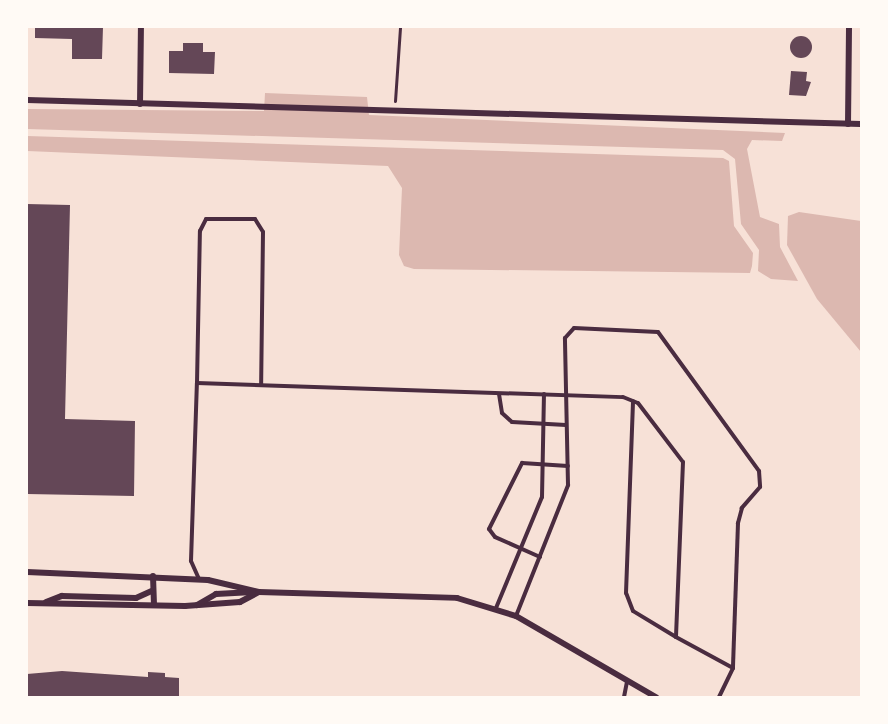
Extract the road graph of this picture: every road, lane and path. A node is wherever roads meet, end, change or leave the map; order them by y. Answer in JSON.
{"nodes":[{"id":1,"x":141,"y":27,"type":"edge"},
{"id":2,"x":400,"y":27,"type":"edge"},
{"id":3,"x":849,"y":27,"type":"edge"},
{"id":4,"x":27,"y":100,"type":"edge"},
{"id":5,"x":395,"y":101,"type":"dead end"},
{"id":6,"x":140,"y":104,"type":"junction"},
{"id":7,"x":848,"y":124,"type":"junction"},
{"id":8,"x":861,"y":124,"type":"edge"},
{"id":9,"x":197,"y":383,"type":"junction"},
{"id":10,"x":261,"y":385,"type":"junction"},
{"id":11,"x":499,"y":394,"type":"junction"},
{"id":12,"x":544,"y":394,"type":"junction"},
{"id":13,"x":565,"y":394,"type":"junction"},
{"id":14,"x":633,"y":401,"type":"junction"},
{"id":15,"x":544,"y":425,"type":"junction"},
{"id":16,"x":566,"y":425,"type":"junction"},
{"id":17,"x":545,"y":463,"type":"junction"},
{"id":18,"x":568,"y":466,"type":"junction"},
{"id":19,"x":522,"y":549,"type":"junction"},
{"id":20,"x":540,"y":557,"type":"junction"},
{"id":21,"x":27,"y":572,"type":"edge"},
{"id":22,"x":153,"y":576,"type":"junction"},
{"id":23,"x":199,"y":579,"type":"junction"},
{"id":24,"x":152,"y":591,"type":"junction"},
{"id":25,"x":260,"y":592,"type":"junction"},
{"id":26,"x":27,"y":603,"type":"edge"},
{"id":27,"x":43,"y":603,"type":"junction"},
{"id":28,"x":154,"y":605,"type":"junction"},
{"id":29,"x":496,"y":608,"type":"junction"},
{"id":30,"x":516,"y":616,"type":"junction"},
{"id":31,"x":676,"y":637,"type":"junction"},
{"id":32,"x":733,"y":668,"type":"junction"},
{"id":33,"x":627,"y":681,"type":"junction"},
{"id":34,"x":624,"y":697,"type":"edge"},
{"id":35,"x":656,"y":697,"type":"edge"},
{"id":36,"x":719,"y":697,"type":"edge"}],
"edges":[{"from":1,"to":6,"type":"street"},
{"from":2,"to":5,"type":"path"},
{"from":3,"to":7,"type":"street"},
{"from":4,"to":6,"type":"street"},
{"from":6,"to":7,"type":"street"},
{"from":7,"to":8,"type":"street"},
{"from":9,"to":10,"type":"lane"},
{"from":9,"to":10,"type":"lane"},
{"from":9,"to":23,"type":"lane"},
{"from":10,"to":11,"type":"lane"},
{"from":11,"to":12,"type":"lane"},
{"from":11,"to":15,"type":"lane"},
{"from":12,"to":13,"type":"lane"},
{"from":12,"to":15,"type":"lane"},
{"from":13,"to":14,"type":"lane"},
{"from":13,"to":16,"type":"lane"},
{"from":13,"to":32,"type":"lane"},
{"from":14,"to":31,"type":"lane"},
{"from":14,"to":31,"type":"lane"},
{"from":15,"to":16,"type":"lane"},
{"from":15,"to":17,"type":"lane"},
{"from":16,"to":18,"type":"lane"},
{"from":17,"to":18,"type":"lane"},
{"from":17,"to":19,"type":"lane"},
{"from":17,"to":19,"type":"lane"},
{"from":18,"to":20,"type":"lane"},
{"from":19,"to":20,"type":"lane"},
{"from":19,"to":29,"type":"lane"},
{"from":20,"to":30,"type":"lane"},
{"from":21,"to":22,"type":"street"},
{"from":22,"to":23,"type":"street"},
{"from":22,"to":24,"type":"street"},
{"from":23,"to":25,"type":"street"},
{"from":24,"to":27,"type":"street"},
{"from":24,"to":28,"type":"street"},
{"from":25,"to":28,"type":"street"},
{"from":25,"to":29,"type":"street"},
{"from":26,"to":27,"type":"street"},
{"from":27,"to":28,"type":"street"},
{"from":29,"to":30,"type":"street"},
{"from":30,"to":33,"type":"street"},
{"from":31,"to":32,"type":"lane"},
{"from":32,"to":36,"type":"lane"},
{"from":33,"to":34,"type":"lane"},
{"from":33,"to":35,"type":"street"}]}
